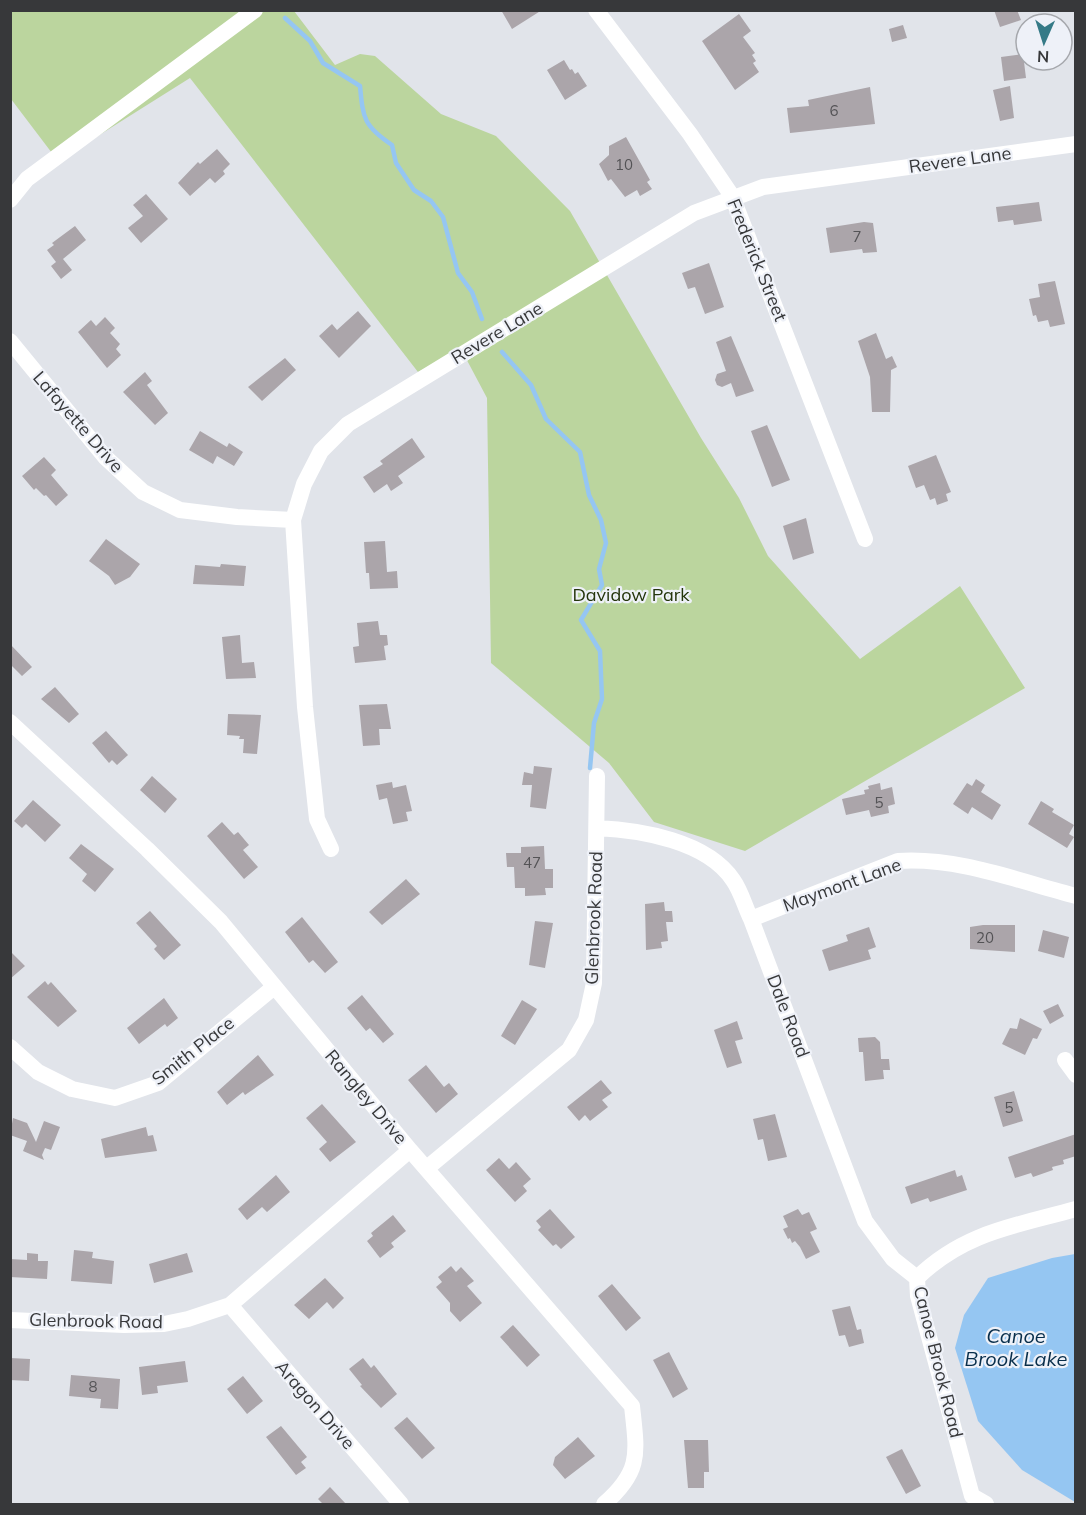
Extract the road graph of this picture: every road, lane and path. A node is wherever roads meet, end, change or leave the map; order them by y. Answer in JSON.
{"nodes":[{"id":1,"x":255,"y":10,"type":"edge"},
{"id":2,"x":596,"y":10,"type":"edge"},
{"id":3,"x":1076,"y":144,"type":"edge"},
{"id":4,"x":732,"y":196,"type":"junction"},
{"id":5,"x":10,"y":200,"type":"edge"},
{"id":6,"x":10,"y":341,"type":"edge"},
{"id":7,"x":293,"y":520,"type":"junction"},
{"id":8,"x":865,"y":539,"type":"dead end"},
{"id":9,"x":10,"y":722,"type":"edge"},
{"id":10,"x":597,"y":776,"type":"dead end"},
{"id":11,"x":597,"y":828,"type":"junction"},
{"id":12,"x":331,"y":849,"type":"dead end"},
{"id":13,"x":1076,"y":896,"type":"edge"},
{"id":14,"x":751,"y":919,"type":"junction"},
{"id":15,"x":274,"y":987,"type":"junction"},
{"id":16,"x":10,"y":1047,"type":"edge"},
{"id":17,"x":1065,"y":1060,"type":"dead end"},
{"id":18,"x":1076,"y":1075,"type":"edge"},
{"id":19,"x":410,"y":1150,"type":"junction"},
{"id":20,"x":427,"y":1168,"type":"junction"},
{"id":21,"x":1076,"y":1209,"type":"edge"},
{"id":22,"x":917,"y":1278,"type":"junction"},
{"id":23,"x":230,"y":1305,"type":"junction"},
{"id":24,"x":10,"y":1320,"type":"edge"},
{"id":25,"x":976,"y":1502,"type":"edge"},
{"id":26,"x":401,"y":1504,"type":"edge"},
{"id":27,"x":604,"y":1504,"type":"edge"}],
"edges":[{"from":1,"to":5,"type":"street"},
{"from":2,"to":4,"type":"street","name":"Frederick Street"},
{"from":3,"to":4,"type":"street","name":"Revere Lane"},
{"from":4,"to":7,"type":"street","name":"Revere Lane"},
{"from":4,"to":8,"type":"street","name":"Frederick Street"},
{"from":6,"to":7,"type":"street","name":"Lafayette Drive"},
{"from":7,"to":12,"type":"street","name":"Revere Lane"},
{"from":9,"to":15,"type":"street","name":"Rangley Drive"},
{"from":10,"to":11,"type":"street","name":"Glenbrook Road"},
{"from":11,"to":14,"type":"street","name":"Dale Road"},
{"from":11,"to":20,"type":"street","name":"Glenbrook Road"},
{"from":13,"to":14,"type":"street","name":"Maymont Lane"},
{"from":14,"to":22,"type":"street","name":"Dale Road"},
{"from":15,"to":16,"type":"street","name":"Smith Place"},
{"from":15,"to":19,"type":"street","name":"Rangley Drive"},
{"from":17,"to":18,"type":"street"},
{"from":19,"to":20,"type":"street","name":"Rangley Drive"},
{"from":19,"to":23,"type":"street","name":"Glenbrook Road"},
{"from":20,"to":27,"type":"street","name":"Rangley Drive"},
{"from":21,"to":22,"type":"street","name":"Canoe Brook Road"},
{"from":22,"to":25,"type":"street","name":"Canoe Brook Road"},
{"from":23,"to":24,"type":"street","name":"Glenbrook Road"},
{"from":23,"to":26,"type":"street","name":"Aragon Drive"}]}
